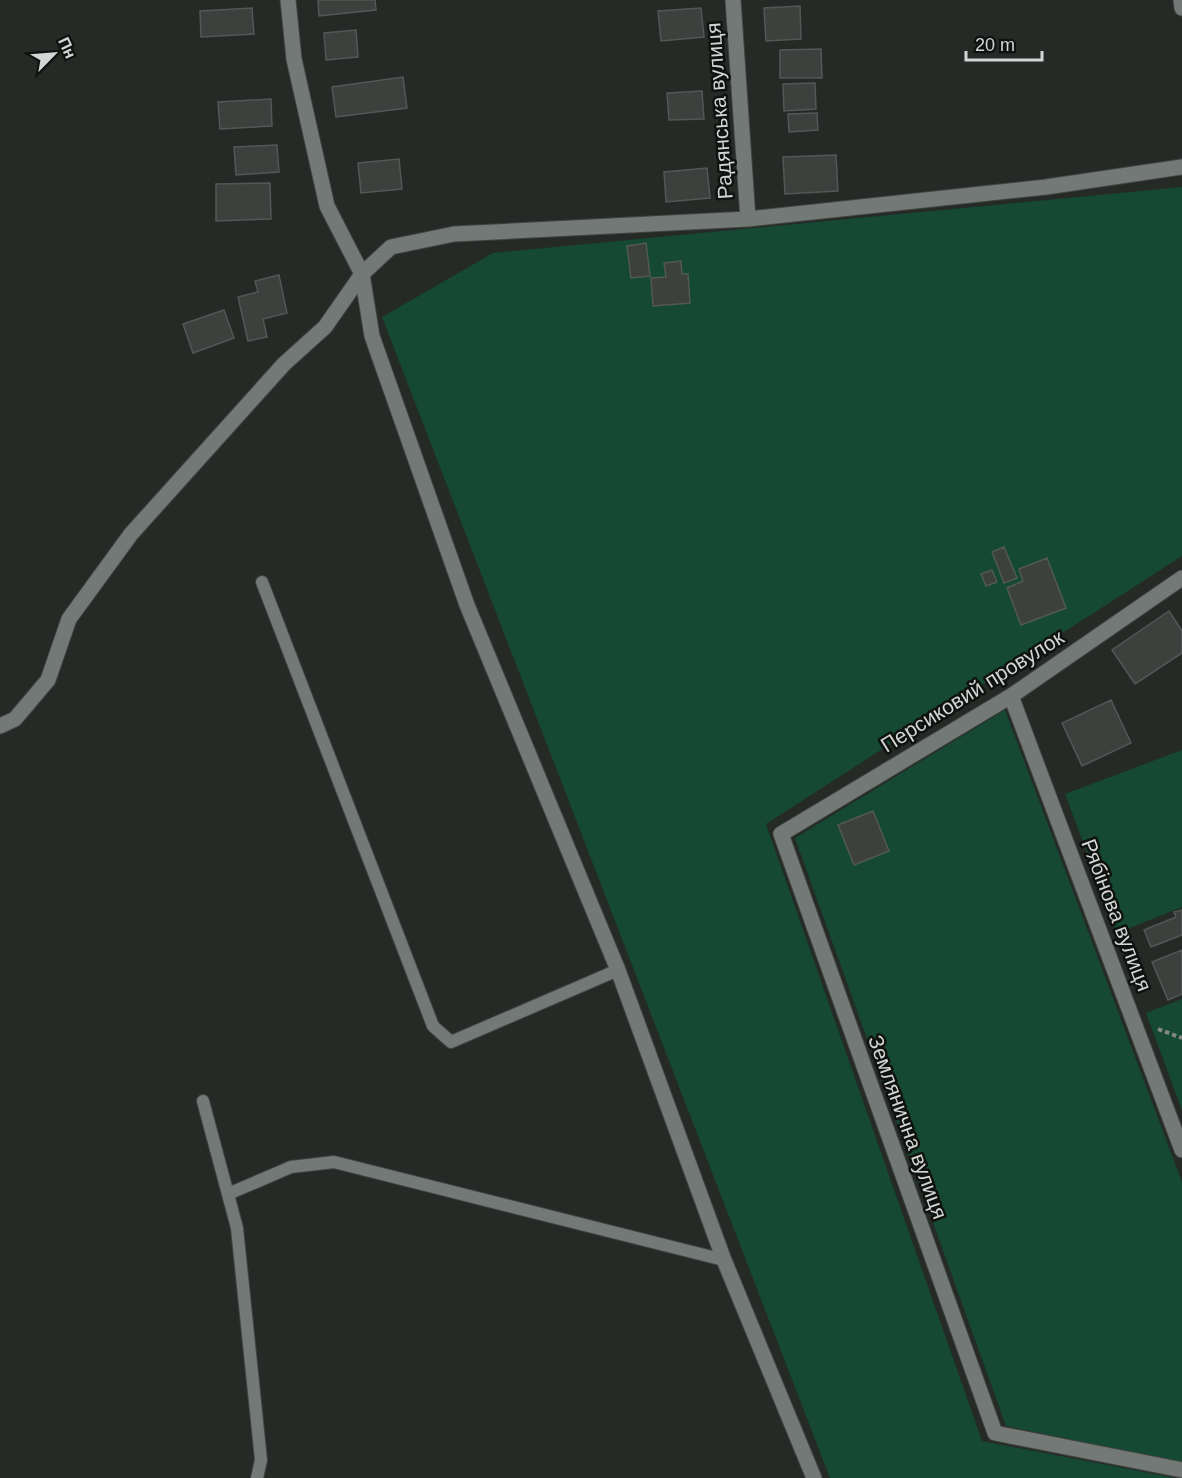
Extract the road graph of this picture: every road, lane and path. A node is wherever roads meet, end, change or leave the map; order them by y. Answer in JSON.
{"nodes":[{"id":1,"x":288,"y":0,"type":"edge"},
{"id":2,"x":733,"y":0,"type":"edge"},
{"id":3,"x":1181,"y":0,"type":"edge"},
{"id":4,"x":1182,"y":8,"type":"edge"},
{"id":5,"x":1182,"y":167,"type":"edge"},
{"id":6,"x":748,"y":219,"type":"junction"},
{"id":7,"x":362,"y":274,"type":"junction"},
{"id":8,"x":1182,"y":578,"type":"edge"},
{"id":9,"x":262,"y":582,"type":"dead end"},
{"id":10,"x":1011,"y":696,"type":"junction"},
{"id":11,"x":0,"y":726,"type":"edge"},
{"id":12,"x":781,"y":834,"type":"joint"},
{"id":13,"x":618,"y":970,"type":"junction"},
{"id":14,"x":203,"y":1101,"type":"dead end"},
{"id":15,"x":1182,"y":1150,"type":"edge"},
{"id":16,"x":228,"y":1194,"type":"junction"},
{"id":17,"x":724,"y":1260,"type":"junction"},
{"id":18,"x":1182,"y":1470,"type":"edge"},
{"id":19,"x":257,"y":1478,"type":"edge"},
{"id":20,"x":814,"y":1478,"type":"edge"}],
"edges":[{"from":1,"to":7,"type":"street"},
{"from":2,"to":6,"type":"street","name":"Радянська вулиця"},
{"from":3,"to":4,"type":"street"},
{"from":5,"to":6,"type":"street"},
{"from":6,"to":7,"type":"street"},
{"from":7,"to":11,"type":"street"},
{"from":7,"to":13,"type":"street"},
{"from":8,"to":10,"type":"street","name":"Персиковий провулок"},
{"from":9,"to":13,"type":"lane"},
{"from":10,"to":12,"type":"street","name":"Персиковий провулок"},
{"from":10,"to":15,"type":"street","name":"Рябінова вулиця"},
{"from":12,"to":18,"type":"street","name":"Землянична вулиця"},
{"from":13,"to":17,"type":"street"},
{"from":14,"to":16,"type":"lane"},
{"from":16,"to":17,"type":"lane"},
{"from":16,"to":19,"type":"lane"},
{"from":17,"to":20,"type":"street"}]}
